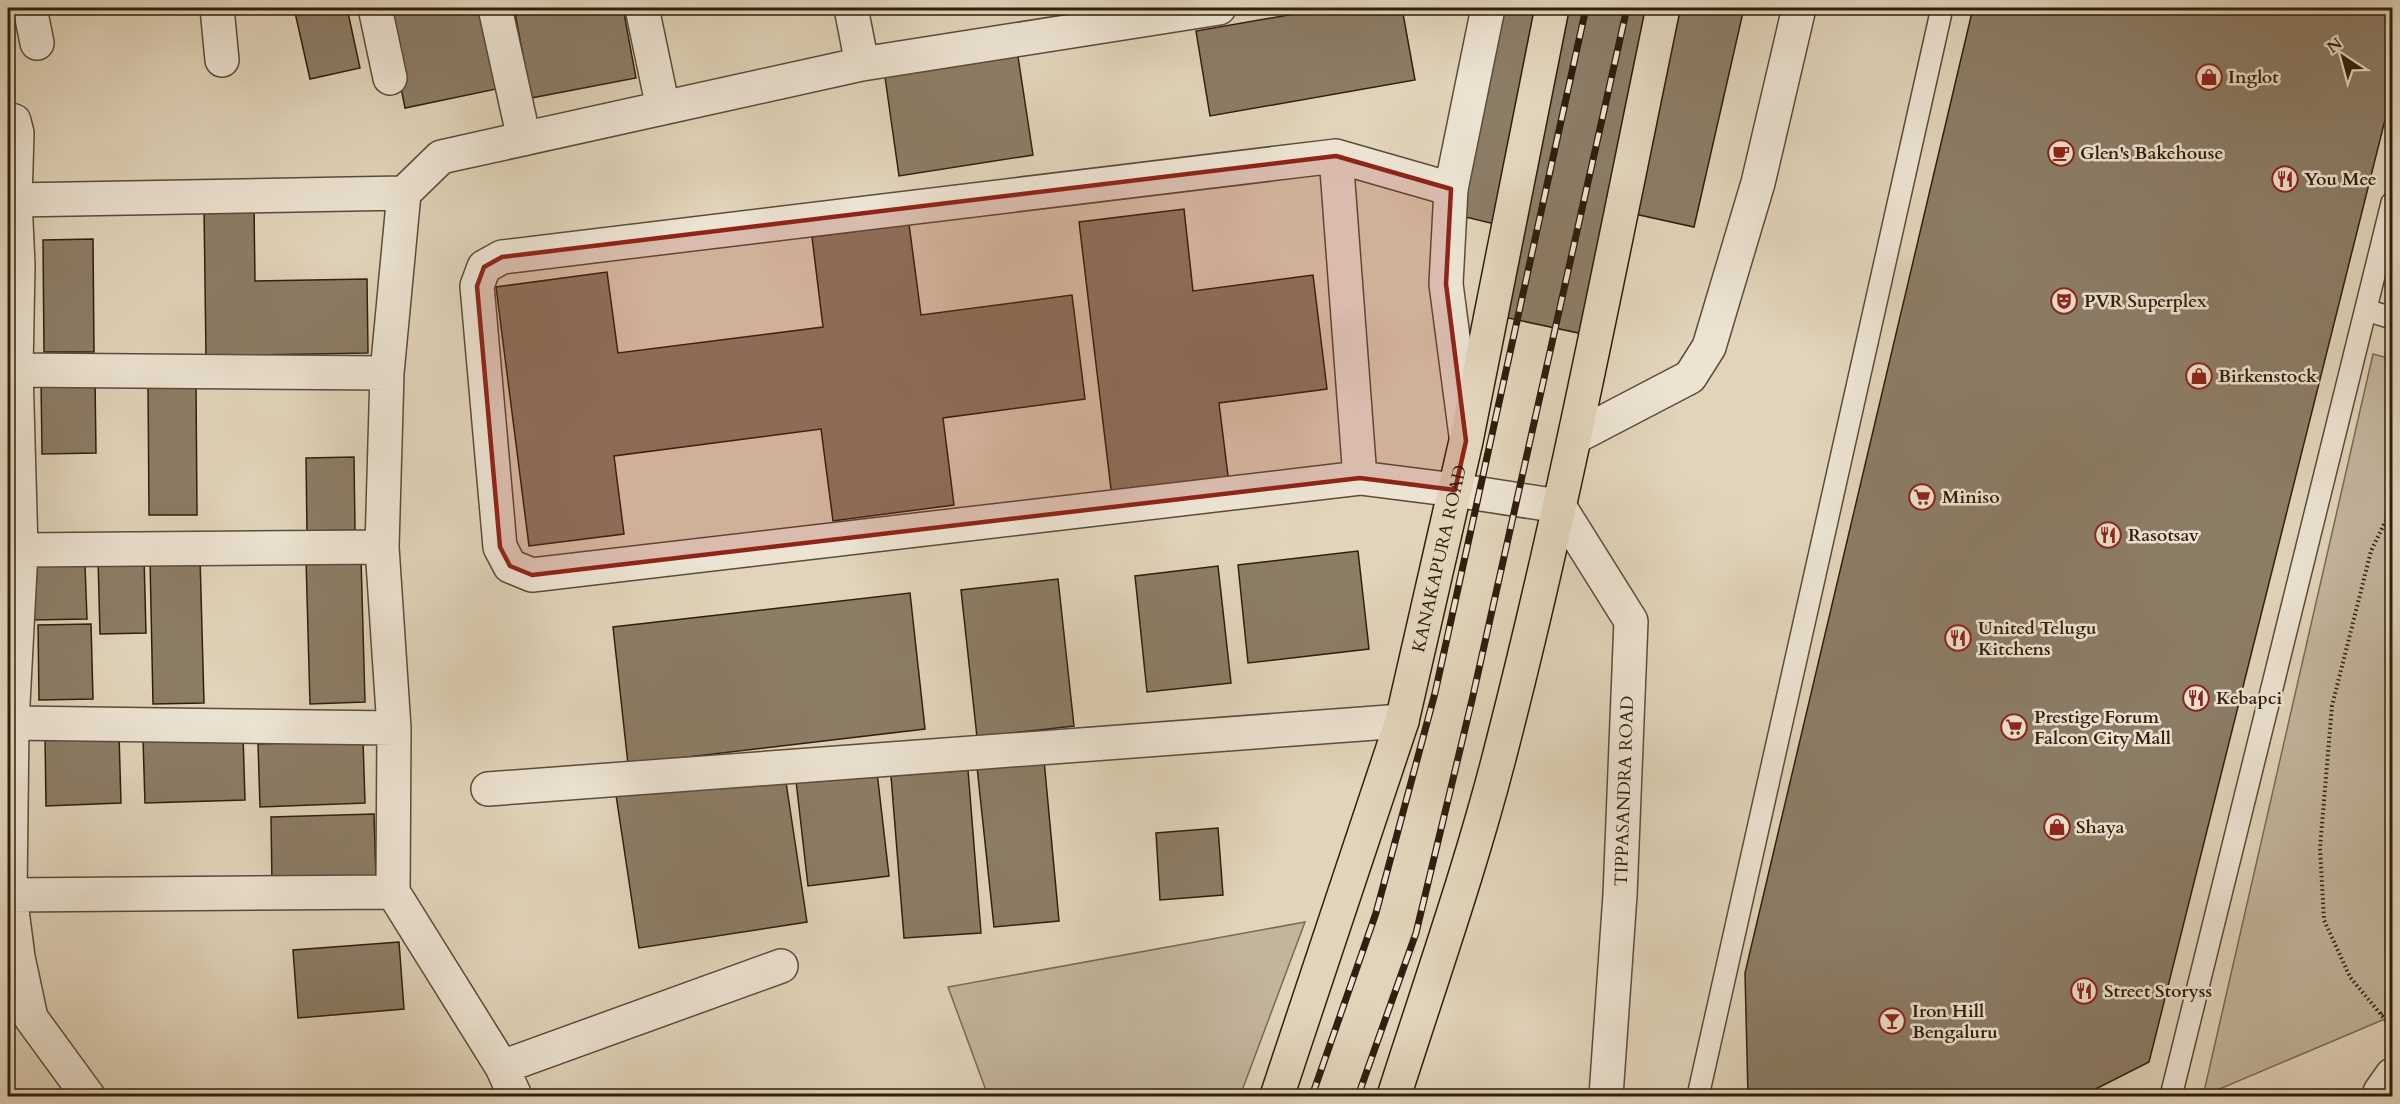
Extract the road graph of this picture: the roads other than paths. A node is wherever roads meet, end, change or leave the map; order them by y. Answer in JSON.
{"nodes":[{"id":1,"x":30,"y":8,"type":"edge"},
{"id":2,"x":217,"y":8,"type":"edge"},
{"id":3,"x":375,"y":8,"type":"edge"},
{"id":4,"x":495,"y":8,"type":"edge"},
{"id":5,"x":642,"y":8,"type":"edge"},
{"id":6,"x":851,"y":8,"type":"edge"},
{"id":7,"x":1219,"y":8,"type":"edge"},
{"id":8,"x":1488,"y":8,"type":"edge"},
{"id":9,"x":1552,"y":8,"type":"edge"},
{"id":10,"x":1663,"y":8,"type":"edge"},
{"id":11,"x":1799,"y":8,"type":"edge"},
{"id":12,"x":1942,"y":8,"type":"edge"},
{"id":13,"x":37,"y":43,"type":"dead end"},
{"id":14,"x":222,"y":60,"type":"dead end"},
{"id":15,"x":862,"y":64,"type":"junction"},
{"id":16,"x":390,"y":78,"type":"dead end"},
{"id":17,"x":663,"y":108,"type":"junction"},
{"id":18,"x":8,"y":119,"type":"edge"},
{"id":19,"x":524,"y":139,"type":"junction"},
{"id":20,"x":1336,"y":156,"type":"junction"},
{"id":21,"x":1450,"y":189,"type":"junction"},
{"id":22,"x":404,"y":193,"type":"junction"},
{"id":23,"x":15,"y":200,"type":"junction"},
{"id":24,"x":2392,"y":203,"type":"edge"},
{"id":25,"x":13,"y":266,"type":"edge"},
{"id":26,"x":2366,"y":310,"type":"junction"},
{"id":27,"x":2392,"y":318,"type":"edge"},
{"id":28,"x":16,"y":370,"type":"junction"},
{"id":29,"x":387,"y":373,"type":"junction"},
{"id":30,"x":1575,"y":437,"type":"junction"},
{"id":31,"x":1466,"y":441,"type":"junction"},
{"id":32,"x":1360,"y":478,"type":"junction"},
{"id":33,"x":1455,"y":490,"type":"junction"},
{"id":34,"x":1559,"y":506,"type":"junction"},
{"id":35,"x":382,"y":547,"type":"junction"},
{"id":36,"x":21,"y":550,"type":"junction"},
{"id":37,"x":1402,"y":721,"type":"junction"},
{"id":38,"x":12,"y":723,"type":"junction"},
{"id":39,"x":394,"y":728,"type":"junction"},
{"id":40,"x":488,"y":789,"type":"dead end"},
{"id":41,"x":393,"y":892,"type":"junction"},
{"id":42,"x":10,"y":895,"type":"junction"},
{"id":43,"x":780,"y":966,"type":"dead end"},
{"id":44,"x":2392,"y":1076,"type":"edge"},
{"id":45,"x":508,"y":1082,"type":"edge"},
{"id":46,"x":88,"y":1096,"type":"edge"},
{"id":47,"x":1277,"y":1096,"type":"edge"},
{"id":48,"x":1394,"y":1096,"type":"edge"},
{"id":49,"x":1606,"y":1096,"type":"edge"},
{"id":50,"x":1698,"y":1096,"type":"edge"},
{"id":51,"x":2171,"y":1096,"type":"edge"},
{"id":52,"x":2380,"y":1096,"type":"edge"}],
"edges":[{"from":1,"to":13,"type":"street"},
{"from":2,"to":14,"type":"street"},
{"from":3,"to":16,"type":"street"},
{"from":4,"to":19,"type":"street"},
{"from":5,"to":17,"type":"street"},
{"from":6,"to":15,"type":"street"},
{"from":7,"to":15,"type":"street"},
{"from":8,"to":21,"type":"street"},
{"from":9,"to":31,"type":"highway","name":"KANAKAPURA ROAD"},
{"from":10,"to":30,"type":"highway"},
{"from":11,"to":30,"type":"street"},
{"from":12,"to":50,"type":"lane"},
{"from":15,"to":17,"type":"street"},
{"from":17,"to":19,"type":"street"},
{"from":18,"to":23,"type":"street"},
{"from":19,"to":22,"type":"street"},
{"from":20,"to":21,"type":"street"},
{"from":20,"to":32,"type":"street"},
{"from":20,"to":32,"type":"street"},
{"from":21,"to":31,"type":"street"},
{"from":22,"to":23,"type":"street"},
{"from":22,"to":29,"type":"street"},
{"from":23,"to":25,"type":"street"},
{"from":24,"to":26,"type":"lane"},
{"from":25,"to":28,"type":"street"},
{"from":26,"to":27,"type":"lane"},
{"from":26,"to":51,"type":"lane"},
{"from":28,"to":29,"type":"street"},
{"from":28,"to":36,"type":"street"},
{"from":29,"to":35,"type":"street"},
{"from":30,"to":34,"type":"highway"},
{"from":31,"to":33,"type":"highway","name":"KANAKAPURA ROAD"},
{"from":32,"to":33,"type":"street"},
{"from":33,"to":34,"type":"street"},
{"from":33,"to":37,"type":"highway","name":"KANAKAPURA ROAD"},
{"from":34,"to":48,"type":"highway"},
{"from":34,"to":49,"type":"street","name":"TIPPASANDRA ROAD"},
{"from":35,"to":36,"type":"street"},
{"from":35,"to":39,"type":"street"},
{"from":36,"to":38,"type":"street"},
{"from":37,"to":40,"type":"street"},
{"from":37,"to":47,"type":"highway","name":"KANAKAPURA ROAD"},
{"from":38,"to":39,"type":"street"},
{"from":38,"to":42,"type":"street"},
{"from":39,"to":41,"type":"street"},
{"from":41,"to":42,"type":"street"},
{"from":41,"to":45,"type":"street"},
{"from":42,"to":46,"type":"street"},
{"from":43,"to":45,"type":"street"},
{"from":44,"to":52,"type":"street"}]}
